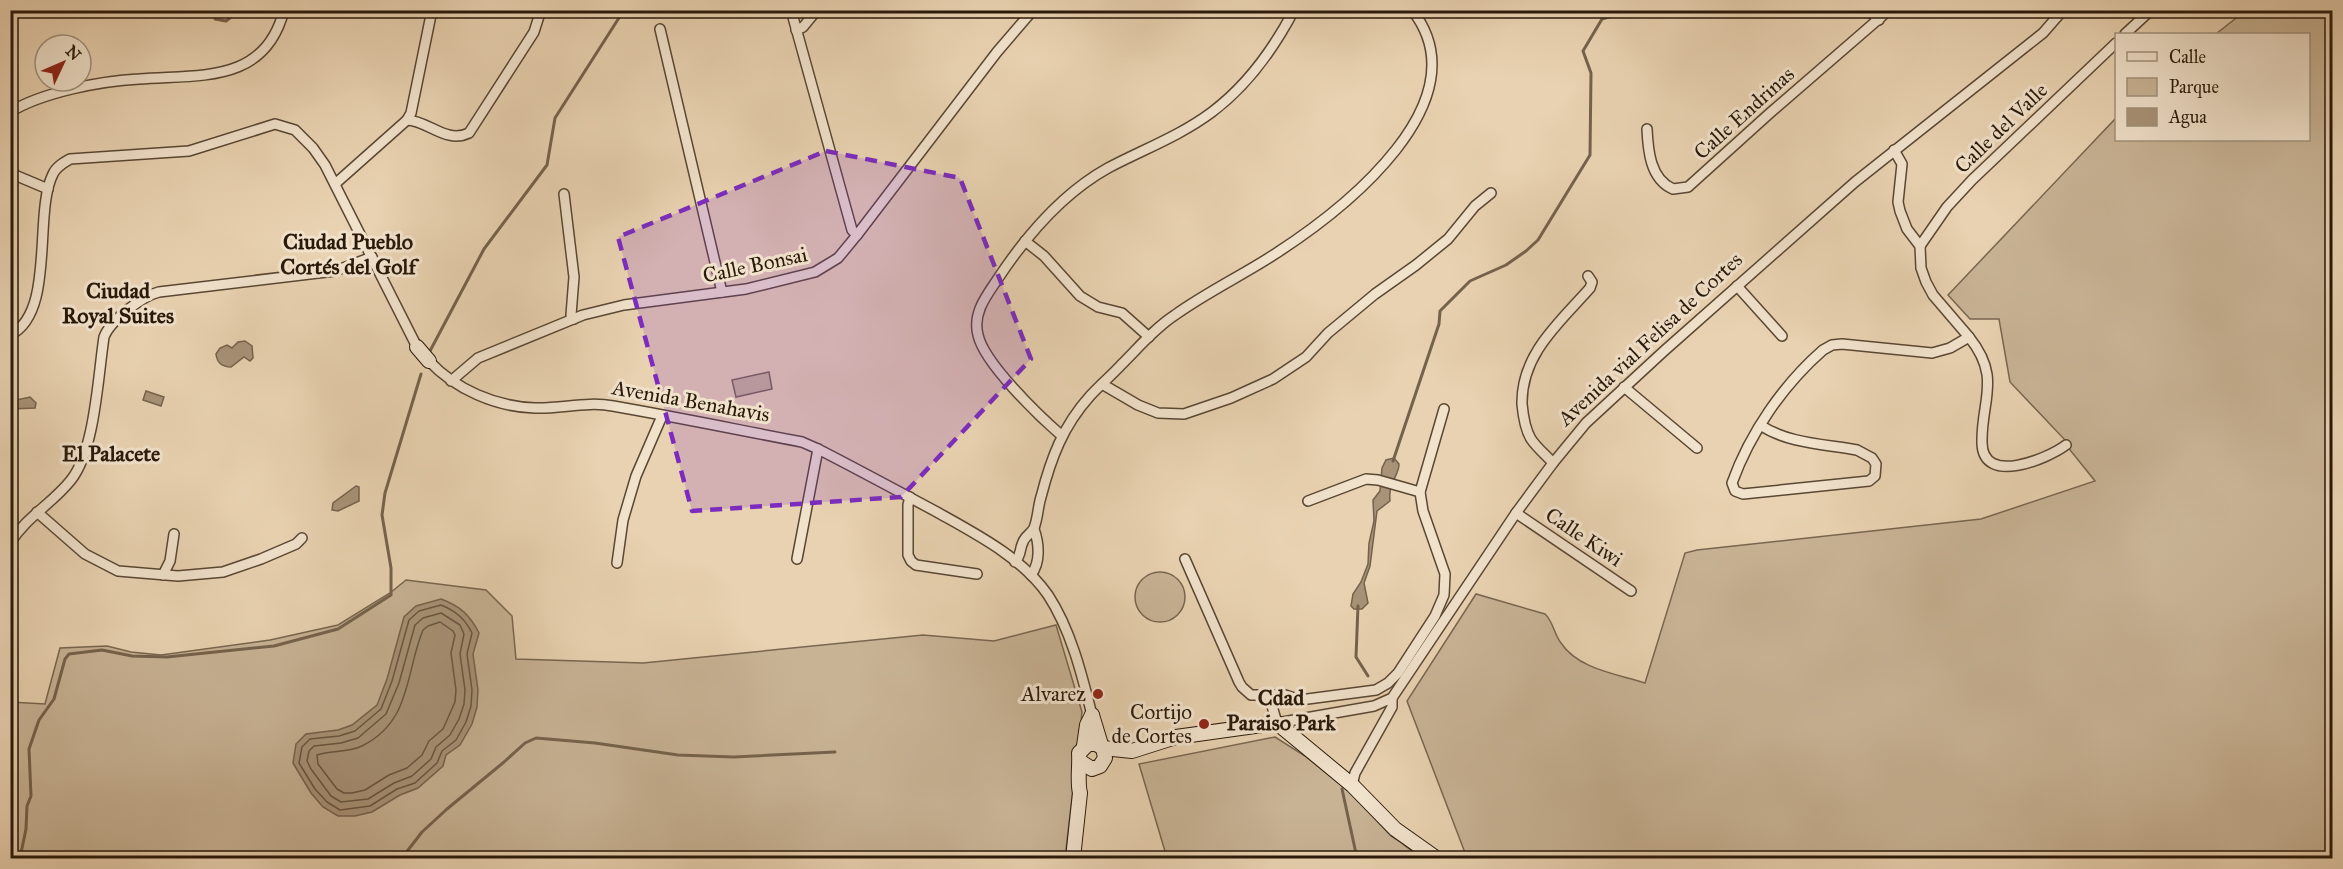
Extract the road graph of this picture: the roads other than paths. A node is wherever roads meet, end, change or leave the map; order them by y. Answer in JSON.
{"nodes":[{"id":1,"x":284,"y":10,"type":"edge"},
{"id":2,"x":432,"y":10,"type":"edge"},
{"id":3,"x":541,"y":10,"type":"edge"},
{"id":4,"x":791,"y":10,"type":"edge"},
{"id":5,"x":817,"y":10,"type":"edge"},
{"id":6,"x":1033,"y":10,"type":"edge"},
{"id":7,"x":1294,"y":10,"type":"edge"},
{"id":8,"x":1412,"y":10,"type":"edge"},
{"id":9,"x":1868,"y":10,"type":"edge"},
{"id":10,"x":1889,"y":10,"type":"edge"},
{"id":11,"x":2049,"y":10,"type":"edge"},
{"id":12,"x":2063,"y":10,"type":"edge"},
{"id":13,"x":2151,"y":10,"type":"edge"},
{"id":14,"x":2056,"y":19,"type":"junction"},
{"id":15,"x":1879,"y":20,"type":"junction"},
{"id":16,"x":660,"y":29,"type":"dead end"},
{"id":17,"x":796,"y":30,"type":"junction"},
{"id":18,"x":2127,"y":33,"type":"edge"},
{"id":19,"x":2115,"y":44,"type":"edge"},
{"id":20,"x":10,"y":112,"type":"edge"},
{"id":21,"x":407,"y":120,"type":"junction"},
{"id":22,"x":1647,"y":129,"type":"dead end"},
{"id":23,"x":1894,"y":150,"type":"junction"},
{"id":24,"x":10,"y":173,"type":"edge"},
{"id":25,"x":335,"y":183,"type":"junction"},
{"id":26,"x":48,"y":189,"type":"junction"},
{"id":27,"x":1491,"y":193,"type":"dead end"},
{"id":28,"x":564,"y":194,"type":"dead end"},
{"id":29,"x":857,"y":235,"type":"junction"},
{"id":30,"x":1026,"y":241,"type":"junction"},
{"id":31,"x":1920,"y":246,"type":"junction"},
{"id":32,"x":372,"y":257,"type":"junction"},
{"id":33,"x":1588,"y":276,"type":"dead end"},
{"id":34,"x":1737,"y":286,"type":"junction"},
{"id":35,"x":722,"y":292,"type":"junction"},
{"id":36,"x":574,"y":319,"type":"junction"},
{"id":37,"x":10,"y":335,"type":"edge"},
{"id":38,"x":1782,"y":336,"type":"dead end"},
{"id":39,"x":1149,"y":337,"type":"junction"},
{"id":40,"x":1969,"y":337,"type":"junction"},
{"id":41,"x":417,"y":347,"type":"joint"},
{"id":42,"x":429,"y":361,"type":"joint"},
{"id":43,"x":451,"y":381,"type":"junction"},
{"id":44,"x":1102,"y":384,"type":"junction"},
{"id":45,"x":1624,"y":387,"type":"junction"},
{"id":46,"x":1444,"y":409,"type":"dead end"},
{"id":47,"x":662,"y":416,"type":"junction"},
{"id":48,"x":1760,"y":425,"type":"junction"},
{"id":49,"x":1061,"y":435,"type":"junction"},
{"id":50,"x":2066,"y":445,"type":"dead end"},
{"id":51,"x":818,"y":448,"type":"junction"},
{"id":52,"x":1697,"y":448,"type":"dead end"},
{"id":53,"x":1553,"y":463,"type":"junction"},
{"id":54,"x":1420,"y":492,"type":"junction"},
{"id":55,"x":910,"y":497,"type":"junction"},
{"id":56,"x":1308,"y":501,"type":"dead end"},
{"id":57,"x":37,"y":512,"type":"junction"},
{"id":58,"x":1516,"y":513,"type":"junction"},
{"id":59,"x":1034,"y":529,"type":"junction"},
{"id":60,"x":174,"y":534,"type":"dead end"},
{"id":61,"x":302,"y":538,"type":"dead end"},
{"id":62,"x":10,"y":543,"type":"edge"},
{"id":63,"x":796,"y":559,"type":"dead end"},
{"id":64,"x":1185,"y":559,"type":"dead end"},
{"id":65,"x":617,"y":562,"type":"dead end"},
{"id":66,"x":1015,"y":562,"type":"junction"},
{"id":67,"x":977,"y":574,"type":"dead end"},
{"id":68,"x":163,"y":575,"type":"junction"},
{"id":69,"x":1031,"y":575,"type":"junction"},
{"id":70,"x":1631,"y":591,"type":"dead end"},
{"id":71,"x":1392,"y":698,"type":"junction"},
{"id":72,"x":1270,"y":700,"type":"junction"},
{"id":73,"x":1092,"y":715,"type":"junction"},
{"id":74,"x":1277,"y":723,"type":"junction"},
{"id":75,"x":1084,"y":746,"type":"junction"},
{"id":76,"x":1101,"y":757,"type":"junction"},
{"id":77,"x":1081,"y":762,"type":"junction"},
{"id":78,"x":1352,"y":785,"type":"junction"},
{"id":79,"x":1080,"y":794,"type":"junction"},
{"id":80,"x":1073,"y":858,"type":"edge"},
{"id":81,"x":1436,"y":858,"type":"edge"}],
"edges":[{"from":1,"to":20,"type":"street"},
{"from":2,"to":21,"type":"street"},
{"from":3,"to":21,"type":"street"},
{"from":4,"to":17,"type":"street"},
{"from":5,"to":17,"type":"street"},
{"from":6,"to":29,"type":"street","name":"Calle Bonsai"},
{"from":7,"to":30,"type":"street"},
{"from":8,"to":39,"type":"street"},
{"from":9,"to":15,"type":"street"},
{"from":10,"to":15,"type":"street","name":"Calle Endrinas"},
{"from":11,"to":14,"type":"street"},
{"from":12,"to":14,"type":"street","name":"Avenida vial Felisa de Cortes"},
{"from":13,"to":18,"type":"street"},
{"from":14,"to":23,"type":"street","name":"Avenida vial Felisa de Cortes"},
{"from":15,"to":22,"type":"street","name":"Calle Endrinas"},
{"from":16,"to":35,"type":"street"},
{"from":17,"to":29,"type":"street"},
{"from":19,"to":31,"type":"street","name":"Calle del Valle"},
{"from":21,"to":25,"type":"street"},
{"from":23,"to":31,"type":"street"},
{"from":23,"to":34,"type":"street","name":"Avenida vial Felisa de Cortes"},
{"from":24,"to":26,"type":"street"},
{"from":25,"to":26,"type":"street","name":"Avenida Benahavis"},
{"from":25,"to":32,"type":"street","name":"Avenida Benahavis"},
{"from":26,"to":37,"type":"street","name":"Avenida Benahavis"},
{"from":27,"to":44,"type":"street"},
{"from":28,"to":36,"type":"street"},
{"from":29,"to":35,"type":"street","name":"Calle Bonsai"},
{"from":30,"to":39,"type":"street"},
{"from":30,"to":49,"type":"street"},
{"from":31,"to":40,"type":"street"},
{"from":32,"to":41,"type":"street","name":"Avenida Benahavis"},
{"from":32,"to":57,"type":"street"},
{"from":33,"to":53,"type":"street"},
{"from":34,"to":38,"type":"street"},
{"from":34,"to":45,"type":"street","name":"Avenida vial Felisa de Cortes"},
{"from":35,"to":36,"type":"street","name":"Calle Bonsai"},
{"from":36,"to":43,"type":"street","name":"Calle Bonsai"},
{"from":39,"to":44,"type":"street"},
{"from":40,"to":48,"type":"street"},
{"from":40,"to":50,"type":"street"},
{"from":41,"to":42,"type":"street","name":"Avenida Benahavis"},
{"from":42,"to":43,"type":"street","name":"Avenida Benahavis"},
{"from":43,"to":47,"type":"street","name":"Avenida Benahavis"},
{"from":44,"to":49,"type":"street"},
{"from":45,"to":52,"type":"street"},
{"from":45,"to":53,"type":"street","name":"Avenida vial Felisa de Cortes"},
{"from":46,"to":54,"type":"street"},
{"from":47,"to":51,"type":"street","name":"Avenida Benahavis"},
{"from":47,"to":65,"type":"street"},
{"from":48,"to":48,"type":"street"},
{"from":49,"to":59,"type":"street"},
{"from":51,"to":55,"type":"street","name":"Avenida Benahavis"},
{"from":51,"to":63,"type":"street"},
{"from":53,"to":58,"type":"street","name":"Avenida vial Felisa de Cortes"},
{"from":54,"to":56,"type":"street"},
{"from":54,"to":72,"type":"street"},
{"from":55,"to":66,"type":"street","name":"Avenida Benahavis"},
{"from":55,"to":67,"type":"street"},
{"from":57,"to":62,"type":"street"},
{"from":57,"to":68,"type":"street"},
{"from":58,"to":70,"type":"street","name":"Calle Kiwi"},
{"from":58,"to":71,"type":"street","name":"Avenida vial Felisa de Cortes"},
{"from":59,"to":66,"type":"street"},
{"from":59,"to":69,"type":"street"},
{"from":60,"to":68,"type":"street"},
{"from":61,"to":68,"type":"street"},
{"from":64,"to":72,"type":"street"},
{"from":66,"to":69,"type":"street","name":"Avenida Benahavis"},
{"from":69,"to":73,"type":"street","name":"Avenida Benahavis"},
{"from":71,"to":74,"type":"street"},
{"from":71,"to":78,"type":"street","name":"Avenida vial Felisa de Cortes"},
{"from":72,"to":74,"type":"street"},
{"from":73,"to":75,"type":"street","name":"Avenida Benahavis"},
{"from":73,"to":76,"type":"street","name":"Avenida Benahavis"},
{"from":74,"to":76,"type":"street"},
{"from":74,"to":78,"type":"street"},
{"from":75,"to":76,"type":"street"},
{"from":75,"to":77,"type":"street"},
{"from":76,"to":77,"type":"street"},
{"from":76,"to":79,"type":"street"},
{"from":77,"to":79,"type":"street"},
{"from":78,"to":81,"type":"street"},
{"from":79,"to":80,"type":"street"}]}
